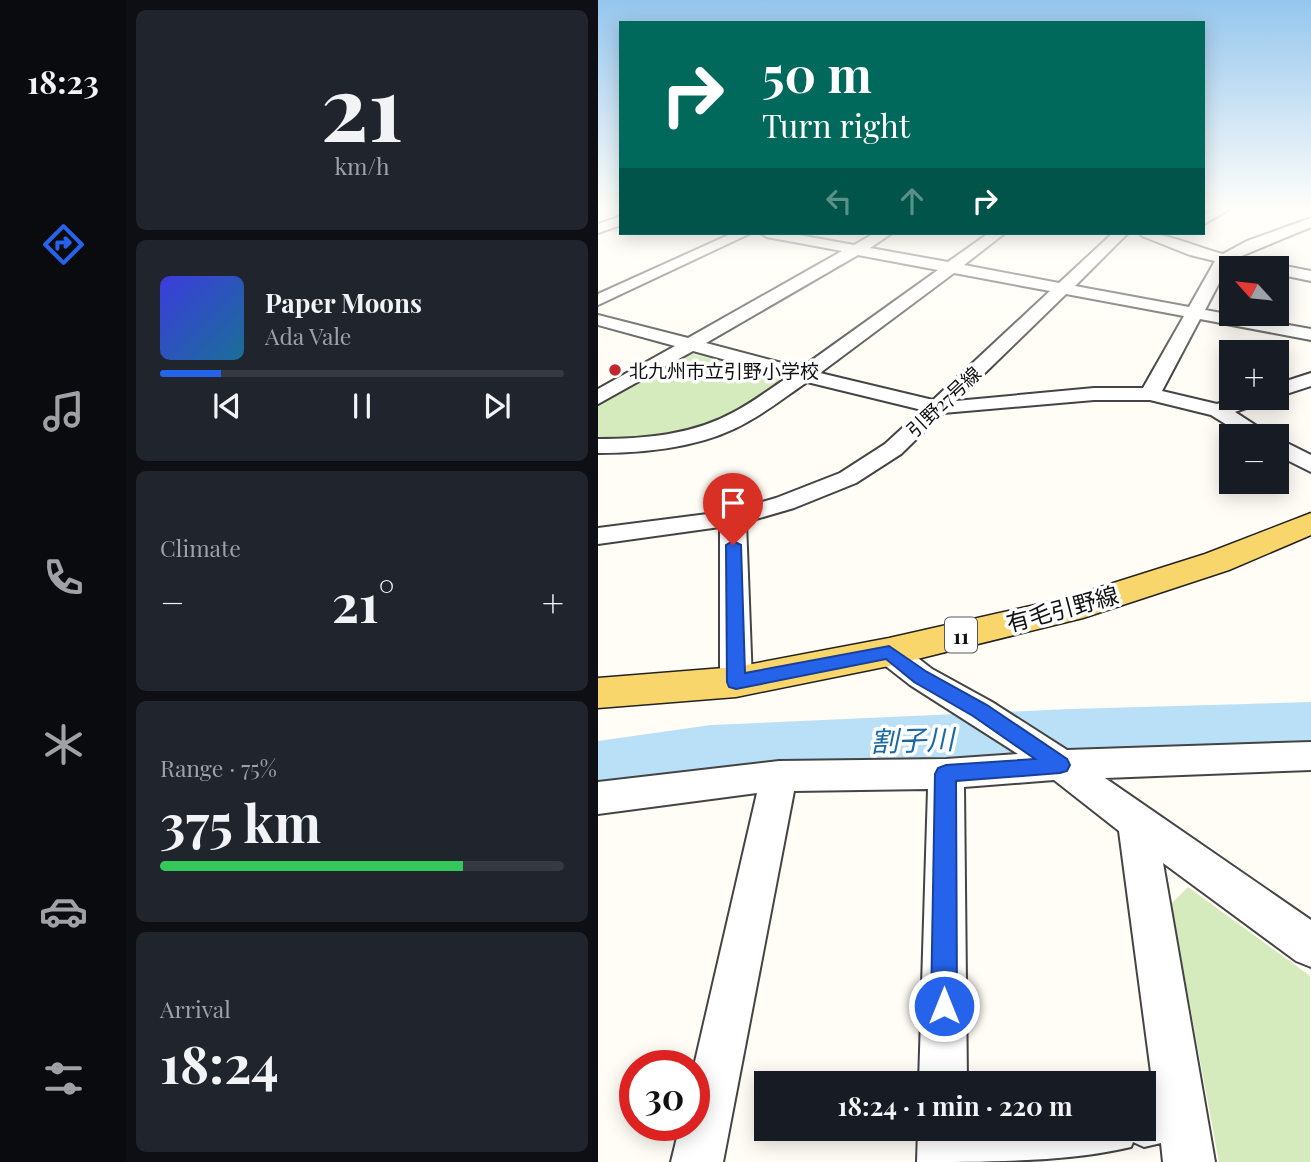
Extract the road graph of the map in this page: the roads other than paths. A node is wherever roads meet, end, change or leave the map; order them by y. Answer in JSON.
{"nodes":[{"id":1,"x":678,"y":263,"type":"edge"},
{"id":2,"x":833,"y":263,"type":"edge"},
{"id":3,"x":927,"y":263,"type":"edge"},
{"id":4,"x":957,"y":263,"type":"edge"},
{"id":5,"x":1089,"y":263,"type":"edge"},
{"id":6,"x":950,"y":268,"type":"junction"},
{"id":7,"x":1219,"y":268,"type":"edge"},
{"id":8,"x":1289,"y":272,"type":"edge"},
{"id":9,"x":1310,"y":276,"type":"edge"},
{"id":10,"x":1062,"y":288,"type":"junction"},
{"id":11,"x":598,"y":300,"type":"edge"},
{"id":12,"x":1195,"y":313,"type":"junction"},
{"id":13,"x":598,"y":320,"type":"edge"},
{"id":14,"x":1310,"y":335,"type":"edge"},
{"id":15,"x":690,"y":346,"type":"junction"},
{"id":16,"x":803,"y":375,"type":"junction"},
{"id":17,"x":1310,"y":379,"type":"edge"},
{"id":18,"x":1289,"y":387,"type":"edge"},
{"id":19,"x":1150,"y":394,"type":"junction"},
{"id":20,"x":598,"y":398,"type":"edge"},
{"id":21,"x":938,"y":407,"type":"junction"},
{"id":22,"x":1221,"y":410,"type":"edge"},
{"id":23,"x":1218,"y":411,"type":"junction"},
{"id":24,"x":1240,"y":424,"type":"edge"},
{"id":25,"x":598,"y":446,"type":"edge"},
{"id":26,"x":1289,"y":453,"type":"edge"},
{"id":27,"x":1310,"y":465,"type":"edge"},
{"id":28,"x":733,"y":518,"type":"junction"},
{"id":29,"x":1310,"y":523,"type":"edge"},
{"id":30,"x":598,"y":536,"type":"edge"},
{"id":31,"x":889,"y":652,"type":"junction"},
{"id":32,"x":736,"y":682,"type":"junction"},
{"id":33,"x":598,"y":693,"type":"edge"},
{"id":34,"x":1310,"y":756,"type":"edge"},
{"id":35,"x":1049,"y":757,"type":"junction"},
{"id":36,"x":946,"y":774,"type":"junction"},
{"id":37,"x":779,"y":776,"type":"junction"},
{"id":38,"x":599,"y":801,"type":"edge"},
{"id":39,"x":1136,"y":823,"type":"junction"},
{"id":40,"x":1310,"y":946,"type":"edge"},
{"id":41,"x":943,"y":1071,"type":"edge"},
{"id":42,"x":1162,"y":1118,"type":"edge"},
{"id":43,"x":943,"y":1141,"type":"edge"},
{"id":44,"x":1061,"y":1141,"type":"edge"},
{"id":45,"x":697,"y":1162,"type":"edge"},
{"id":46,"x":943,"y":1162,"type":"edge"},
{"id":47,"x":969,"y":1162,"type":"edge"},
{"id":48,"x":1189,"y":1162,"type":"edge"}],
"edges":[{"from":1,"to":11,"type":"street"},
{"from":2,"to":15,"type":"street"},
{"from":3,"to":6,"type":"street"},
{"from":4,"to":6,"type":"street"},
{"from":5,"to":10,"type":"street","name":"引野27号線"},
{"from":6,"to":10,"type":"street"},
{"from":6,"to":16,"type":"street"},
{"from":7,"to":12,"type":"street"},
{"from":8,"to":9,"type":"street"},
{"from":10,"to":12,"type":"street"},
{"from":10,"to":21,"type":"street","name":"引野27号線"},
{"from":12,"to":14,"type":"street"},
{"from":12,"to":19,"type":"street"},
{"from":13,"to":15,"type":"street"},
{"from":15,"to":16,"type":"street"},
{"from":15,"to":20,"type":"street"},
{"from":16,"to":21,"type":"street"},
{"from":16,"to":25,"type":"street"},
{"from":17,"to":18,"type":"street"},
{"from":19,"to":21,"type":"street"},
{"from":19,"to":23,"type":"street"},
{"from":21,"to":28,"type":"street","name":"引野27号線"},
{"from":22,"to":23,"type":"street"},
{"from":23,"to":24,"type":"street"},
{"from":26,"to":27,"type":"street"},
{"from":28,"to":30,"type":"street","name":"引野27号線"},
{"from":28,"to":32,"type":"street"},
{"from":29,"to":31,"type":"main road","name":"有毛引野線","number":"11"},
{"from":31,"to":32,"type":"main road","name":"有毛引野線","number":"11"},
{"from":31,"to":35,"type":"street"},
{"from":32,"to":33,"type":"main road","name":"有毛引野線","number":"11"},
{"from":34,"to":35,"type":"street"},
{"from":35,"to":36,"type":"street"},
{"from":35,"to":39,"type":"street"},
{"from":36,"to":37,"type":"street"},
{"from":36,"to":41,"type":"street"},
{"from":37,"to":38,"type":"street"},
{"from":37,"to":45,"type":"street"},
{"from":39,"to":40,"type":"street"},
{"from":39,"to":42,"type":"street"},
{"from":42,"to":48,"type":"street"},
{"from":43,"to":46,"type":"street"},
{"from":44,"to":47,"type":"street"}]}
